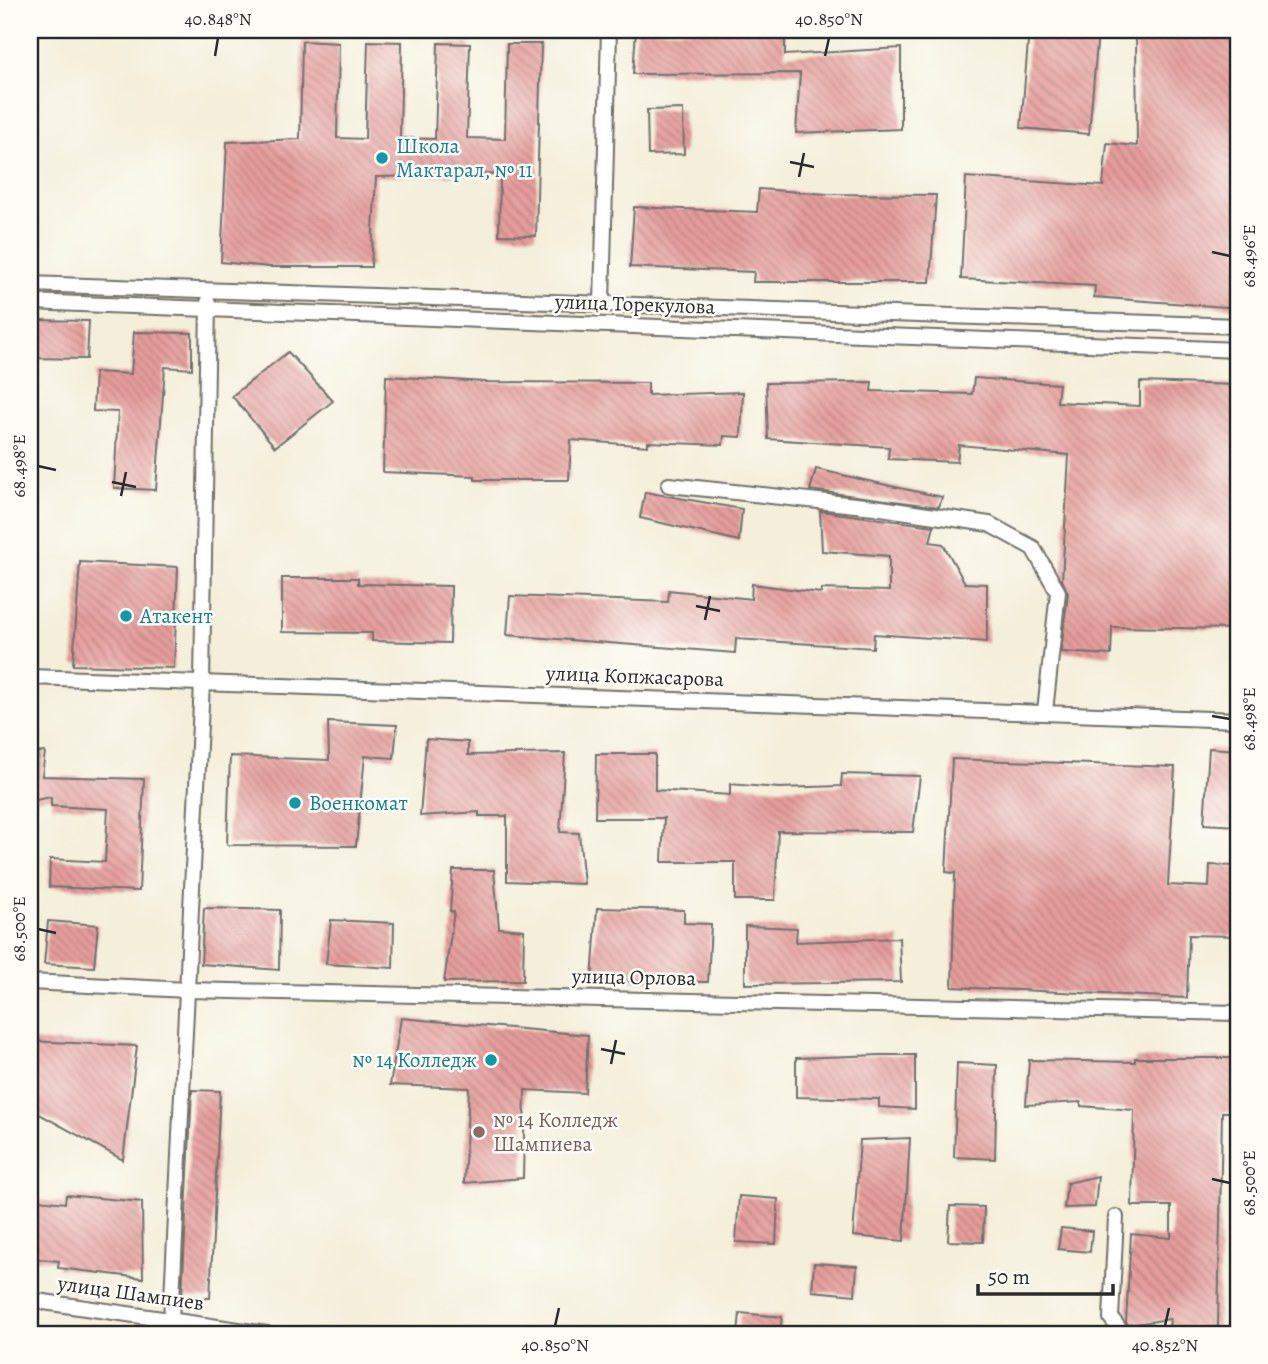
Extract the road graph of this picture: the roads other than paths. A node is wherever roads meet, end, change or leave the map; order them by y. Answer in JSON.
{"nodes":[{"id":1,"x":609,"y":30,"type":"edge"},
{"id":2,"x":30,"y":284,"type":"edge"},
{"id":3,"x":209,"y":290,"type":"junction"},
{"id":4,"x":30,"y":302,"type":"edge"},
{"id":5,"x":603,"y":303,"type":"junction"},
{"id":6,"x":208,"y":308,"type":"junction"},
{"id":7,"x":1238,"y":326,"type":"edge"},
{"id":8,"x":1238,"y":350,"type":"edge"},
{"id":9,"x":669,"y":485,"type":"dead end"},
{"id":10,"x":30,"y":677,"type":"edge"},
{"id":11,"x":202,"y":683,"type":"junction"},
{"id":12,"x":1045,"y":711,"type":"junction"},
{"id":13,"x":1238,"y":720,"type":"edge"},
{"id":14,"x":30,"y":982,"type":"edge"},
{"id":15,"x":187,"y":990,"type":"junction"},
{"id":16,"x":1238,"y":1013,"type":"edge"},
{"id":17,"x":1116,"y":1217,"type":"dead end"},
{"id":18,"x":30,"y":1300,"type":"edge"},
{"id":19,"x":171,"y":1320,"type":"junction"},
{"id":20,"x":267,"y":1334,"type":"edge"},
{"id":21,"x":1123,"y":1334,"type":"edge"}],
"edges":[{"from":1,"to":5,"type":"street"},
{"from":2,"to":3,"type":"street","name":"улица Торекулова"},
{"from":3,"to":5,"type":"street","name":"улица Торекулова"},
{"from":3,"to":6,"type":"street"},
{"from":4,"to":6,"type":"street","name":"улица Торекулова"},
{"from":5,"to":7,"type":"street","name":"улица Торекулова"},
{"from":6,"to":8,"type":"street","name":"улица Торекулова"},
{"from":6,"to":11,"type":"street"},
{"from":9,"to":12,"type":"street"},
{"from":10,"to":11,"type":"street","name":"улица Копжасарова"},
{"from":11,"to":12,"type":"street","name":"улица Копжасарова"},
{"from":11,"to":15,"type":"street"},
{"from":12,"to":13,"type":"street","name":"улица Копжасарова"},
{"from":14,"to":15,"type":"street","name":"улица Орлова"},
{"from":15,"to":16,"type":"street","name":"улица Орлова"},
{"from":15,"to":19,"type":"street"},
{"from":17,"to":21,"type":"street"},
{"from":18,"to":19,"type":"street","name":"улица Шампиев"},
{"from":19,"to":20,"type":"street","name":"улица Шампиев"}]}
